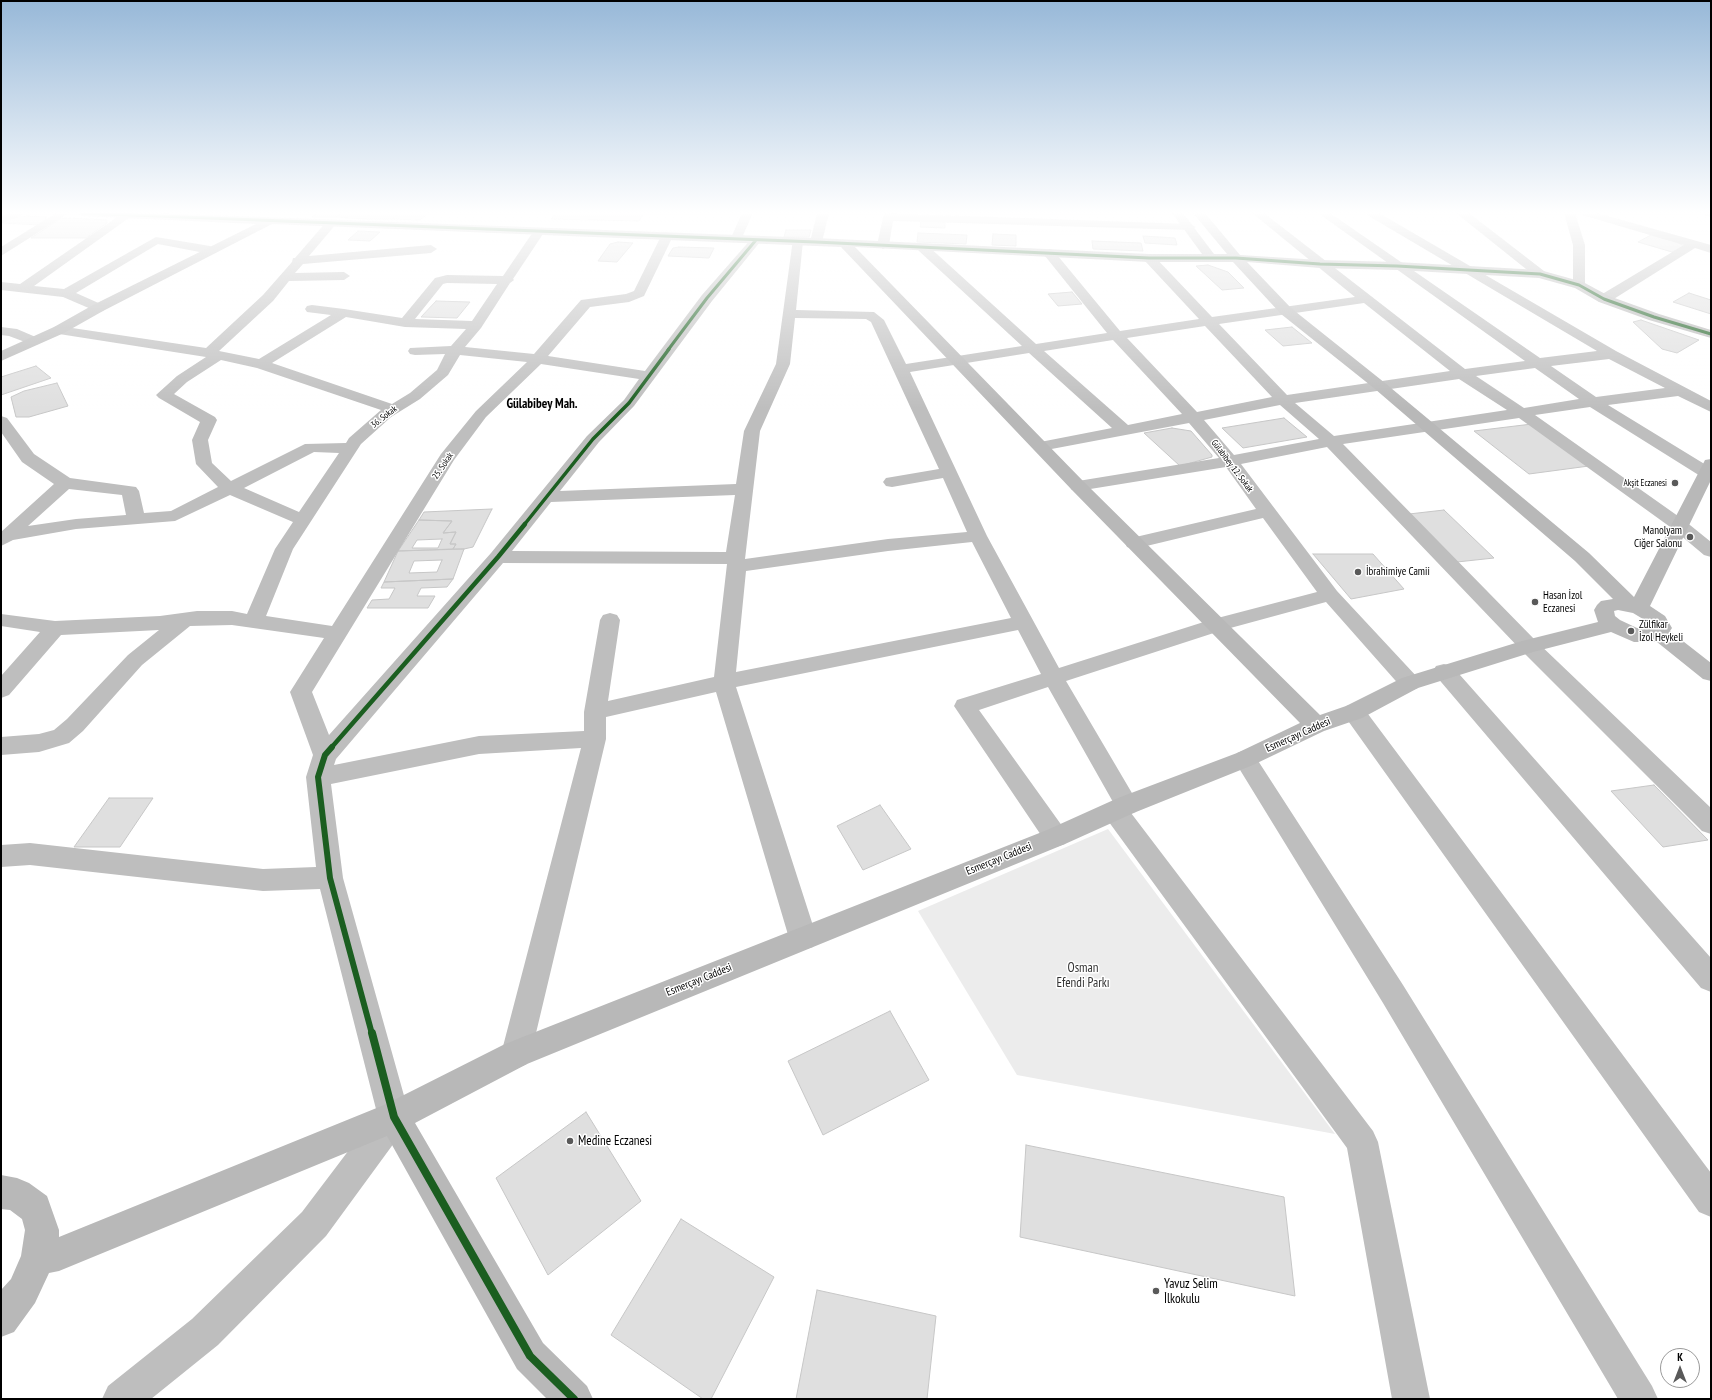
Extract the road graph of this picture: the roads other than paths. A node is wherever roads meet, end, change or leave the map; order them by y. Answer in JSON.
{"nodes":[{"id":1,"x":36,"y":278,"type":"edge"},
{"id":2,"x":91,"y":278,"type":"edge"},
{"id":3,"x":155,"y":278,"type":"edge"},
{"id":4,"x":284,"y":278,"type":"edge"},
{"id":5,"x":645,"y":278,"type":"edge"},
{"id":6,"x":720,"y":278,"type":"edge"},
{"id":7,"x":793,"y":278,"type":"edge"},
{"id":8,"x":878,"y":278,"type":"edge"},
{"id":9,"x":956,"y":278,"type":"edge"},
{"id":10,"x":1070,"y":278,"type":"edge"},
{"id":11,"x":1169,"y":278,"type":"edge"},
{"id":12,"x":1256,"y":278,"type":"edge"},
{"id":13,"x":1339,"y":278,"type":"edge"},
{"id":14,"x":1415,"y":278,"type":"edge"},
{"id":15,"x":1482,"y":278,"type":"edge"},
{"id":16,"x":1555,"y":278,"type":"edge"},
{"id":17,"x":1579,"y":278,"type":"edge"},
{"id":18,"x":1639,"y":278,"type":"edge"},
{"id":19,"x":508,"y":280,"type":"joint"},
{"id":20,"x":1579,"y":285,"type":"junction"},
{"id":21,"x":1,"y":286,"type":"edge"},
{"id":22,"x":21,"y":289,"type":"junction"},
{"id":23,"x":66,"y":293,"type":"junction"},
{"id":24,"x":1366,"y":299,"type":"junction"},
{"id":25,"x":1604,"y":300,"type":"junction"},
{"id":26,"x":98,"y":308,"type":"junction"},
{"id":27,"x":312,"y":309,"type":"dead end"},
{"id":28,"x":1286,"y":310,"type":"junction"},
{"id":29,"x":344,"y":313,"type":"junction"},
{"id":30,"x":789,"y":314,"type":"junction"},
{"id":31,"x":1209,"y":321,"type":"junction"},
{"id":32,"x":405,"y":323,"type":"junction"},
{"id":33,"x":476,"y":325,"type":"junction"},
{"id":34,"x":59,"y":330,"type":"junction"},
{"id":35,"x":1,"y":331,"type":"edge"},
{"id":36,"x":1711,"y":334,"type":"edge"},
{"id":37,"x":1118,"y":337,"type":"junction"},
{"id":38,"x":33,"y":341,"type":"junction"},
{"id":39,"x":455,"y":350,"type":"junction"},
{"id":40,"x":1033,"y":350,"type":"junction"},
{"id":41,"x":415,"y":351,"type":"dead end"},
{"id":42,"x":214,"y":354,"type":"junction"},
{"id":43,"x":1611,"y":354,"type":"junction"},
{"id":44,"x":1,"y":357,"type":"edge"},
{"id":45,"x":538,"y":359,"type":"junction"},
{"id":46,"x":959,"y":362,"type":"junction"},
{"id":47,"x":1538,"y":363,"type":"junction"},
{"id":48,"x":262,"y":364,"type":"junction"},
{"id":49,"x":902,"y":369,"type":"junction"},
{"id":50,"x":1462,"y":374,"type":"junction"},
{"id":51,"x":649,"y":376,"type":"junction"},
{"id":52,"x":1380,"y":386,"type":"junction"},
{"id":53,"x":1680,"y":391,"type":"junction"},
{"id":54,"x":1283,"y":400,"type":"junction"},
{"id":55,"x":1593,"y":402,"type":"junction"},
{"id":56,"x":1711,"y":407,"type":"edge"},
{"id":57,"x":393,"y":409,"type":"junction"},
{"id":58,"x":1522,"y":413,"type":"junction"},
{"id":59,"x":1192,"y":416,"type":"junction"},
{"id":60,"x":1,"y":421,"type":"edge"},
{"id":61,"x":1426,"y":426,"type":"junction"},
{"id":62,"x":1124,"y":430,"type":"junction"},
{"id":63,"x":1331,"y":441,"type":"junction"},
{"id":64,"x":1041,"y":446,"type":"junction"},
{"id":65,"x":350,"y":448,"type":"junction"},
{"id":66,"x":1230,"y":461,"type":"junction"},
{"id":67,"x":1710,"y":470,"type":"edge"},
{"id":68,"x":949,"y":472,"type":"junction"},
{"id":69,"x":892,"y":482,"type":"dead end"},
{"id":70,"x":66,"y":483,"type":"junction"},
{"id":71,"x":1078,"y":486,"type":"junction"},
{"id":72,"x":229,"y":488,"type":"junction"},
{"id":73,"x":745,"y":489,"type":"junction"},
{"id":74,"x":545,"y":497,"type":"junction"},
{"id":75,"x":1266,"y":512,"type":"junction"},
{"id":76,"x":136,"y":519,"type":"junction"},
{"id":77,"x":304,"y":520,"type":"junction"},
{"id":78,"x":1679,"y":525,"type":"junction"},
{"id":79,"x":978,"y":536,"type":"junction"},
{"id":80,"x":5,"y":538,"type":"edge"},
{"id":81,"x":1134,"y":543,"type":"junction"},
{"id":82,"x":1711,"y":551,"type":"edge"},
{"id":83,"x":498,"y":557,"type":"junction"},
{"id":84,"x":736,"y":562,"type":"junction"},
{"id":85,"x":1330,"y":595,"type":"junction"},
{"id":86,"x":1634,"y":606,"type":"junction"},
{"id":87,"x":185,"y":619,"type":"junction"},
{"id":88,"x":2,"y":620,"type":"dead end"},
{"id":89,"x":610,"y":620,"type":"dead end"},
{"id":90,"x":254,"y":621,"type":"junction"},
{"id":91,"x":1023,"y":622,"type":"junction"},
{"id":92,"x":1217,"y":625,"type":"junction"},
{"id":93,"x":1613,"y":625,"type":"junction"},
{"id":94,"x":55,"y":628,"type":"junction"},
{"id":95,"x":336,"y":633,"type":"junction"},
{"id":96,"x":1659,"y":633,"type":"junction"},
{"id":97,"x":1529,"y":646,"type":"junction"},
{"id":98,"x":1444,"y":671,"type":"junction"},
{"id":99,"x":1711,"y":674,"type":"edge"},
{"id":100,"x":1053,"y":677,"type":"junction"},
{"id":101,"x":724,"y":682,"type":"junction"},
{"id":102,"x":1410,"y":683,"type":"junction"},
{"id":103,"x":1,"y":690,"type":"edge"},
{"id":104,"x":595,"y":712,"type":"junction"},
{"id":105,"x":1354,"y":712,"type":"junction"},
{"id":106,"x":1316,"y":725,"type":"junction"},
{"id":107,"x":594,"y":739,"type":"junction"},
{"id":108,"x":1,"y":746,"type":"edge"},
{"id":109,"x":325,"y":755,"type":"junction"},
{"id":110,"x":1245,"y":759,"type":"junction"},
{"id":111,"x":318,"y":777,"type":"junction"},
{"id":112,"x":1121,"y":808,"type":"junction"},
{"id":113,"x":1711,"y":824,"type":"edge"},
{"id":114,"x":1056,"y":837,"type":"junction"},
{"id":115,"x":1,"y":856,"type":"edge"},
{"id":116,"x":330,"y":878,"type":"junction"},
{"id":117,"x":803,"y":938,"type":"junction"},
{"id":118,"x":1711,"y":979,"type":"edge"},
{"id":119,"x":516,"y":1054,"type":"junction"},
{"id":120,"x":394,"y":1117,"type":"junction"},
{"id":121,"x":1,"y":1192,"type":"edge"},
{"id":122,"x":1711,"y":1200,"type":"edge"},
{"id":123,"x":38,"y":1258,"type":"junction"},
{"id":124,"x":1,"y":1319,"type":"edge"},
{"id":125,"x":121,"y":1399,"type":"edge"},
{"id":126,"x":574,"y":1399,"type":"edge"},
{"id":127,"x":1411,"y":1399,"type":"edge"},
{"id":128,"x":1639,"y":1399,"type":"edge"}],
"edges":[{"from":1,"to":22,"type":"street"},
{"from":2,"to":23,"type":"street"},
{"from":3,"to":26,"type":"street"},
{"from":4,"to":42,"type":"street"},
{"from":5,"to":45,"type":"street","name":"25. Sokak"},
{"from":6,"to":51,"type":"street"},
{"from":7,"to":30,"type":"street"},
{"from":8,"to":46,"type":"street"},
{"from":9,"to":40,"type":"street"},
{"from":10,"to":37,"type":"street","name":"Gülabibey 12. Sokak"},
{"from":11,"to":31,"type":"street"},
{"from":12,"to":28,"type":"street"},
{"from":13,"to":24,"type":"street"},
{"from":14,"to":47,"type":"street"},
{"from":15,"to":43,"type":"street"},
{"from":16,"to":20,"type":"street"},
{"from":17,"to":20,"type":"street"},
{"from":18,"to":25,"type":"street"},
{"from":19,"to":32,"type":"street"},
{"from":19,"to":33,"type":"street","name":"36. Sokak"},
{"from":20,"to":25,"type":"street"},
{"from":21,"to":22,"type":"street"},
{"from":22,"to":23,"type":"street"},
{"from":23,"to":26,"type":"street"},
{"from":24,"to":28,"type":"street"},
{"from":24,"to":50,"type":"street"},
{"from":25,"to":36,"type":"street"},
{"from":26,"to":34,"type":"street"},
{"from":27,"to":29,"type":"street"},
{"from":28,"to":31,"type":"street"},
{"from":28,"to":52,"type":"street"},
{"from":29,"to":32,"type":"street"},
{"from":29,"to":48,"type":"street"},
{"from":30,"to":49,"type":"street"},
{"from":30,"to":73,"type":"street"},
{"from":31,"to":37,"type":"street"},
{"from":31,"to":54,"type":"street"},
{"from":32,"to":33,"type":"street"},
{"from":33,"to":39,"type":"street","name":"36. Sokak"},
{"from":34,"to":38,"type":"street"},
{"from":34,"to":42,"type":"street"},
{"from":35,"to":38,"type":"street"},
{"from":37,"to":40,"type":"street"},
{"from":37,"to":59,"type":"street","name":"Gülabibey 12. Sokak"},
{"from":38,"to":44,"type":"street"},
{"from":39,"to":41,"type":"street"},
{"from":39,"to":45,"type":"street"},
{"from":39,"to":57,"type":"street","name":"36. Sokak"},
{"from":40,"to":46,"type":"street"},
{"from":40,"to":62,"type":"street"},
{"from":42,"to":48,"type":"street"},
{"from":42,"to":72,"type":"street"},
{"from":43,"to":47,"type":"street"},
{"from":43,"to":53,"type":"street"},
{"from":45,"to":51,"type":"street"},
{"from":45,"to":95,"type":"street","name":"25. Sokak"},
{"from":46,"to":49,"type":"street"},
{"from":46,"to":64,"type":"street"},
{"from":47,"to":50,"type":"street"},
{"from":47,"to":55,"type":"street"},
{"from":48,"to":57,"type":"street"},
{"from":49,"to":68,"type":"street"},
{"from":50,"to":52,"type":"street"},
{"from":50,"to":58,"type":"street"},
{"from":51,"to":74,"type":"street"},
{"from":52,"to":54,"type":"street"},
{"from":52,"to":61,"type":"street"},
{"from":53,"to":55,"type":"street"},
{"from":53,"to":56,"type":"street"},
{"from":54,"to":59,"type":"street"},
{"from":54,"to":63,"type":"street"},
{"from":55,"to":58,"type":"street"},
{"from":55,"to":67,"type":"street"},
{"from":57,"to":65,"type":"street","name":"36. Sokak"},
{"from":58,"to":61,"type":"street"},
{"from":58,"to":78,"type":"street"},
{"from":59,"to":62,"type":"street"},
{"from":59,"to":66,"type":"street","name":"Gülabibey 12. Sokak"},
{"from":60,"to":70,"type":"street"},
{"from":61,"to":63,"type":"street"},
{"from":61,"to":86,"type":"street"},
{"from":62,"to":64,"type":"street"},
{"from":63,"to":66,"type":"street"},
{"from":63,"to":97,"type":"street"},
{"from":64,"to":71,"type":"street"},
{"from":65,"to":72,"type":"street"},
{"from":65,"to":77,"type":"street","name":"36. Sokak"},
{"from":66,"to":71,"type":"street"},
{"from":66,"to":75,"type":"street","name":"Gülabibey 12. Sokak"},
{"from":67,"to":78,"type":"street"},
{"from":68,"to":69,"type":"street"},
{"from":68,"to":79,"type":"street"},
{"from":70,"to":76,"type":"street"},
{"from":70,"to":80,"type":"street"},
{"from":71,"to":81,"type":"street"},
{"from":72,"to":76,"type":"street"},
{"from":72,"to":77,"type":"street"},
{"from":73,"to":74,"type":"street"},
{"from":73,"to":84,"type":"street"},
{"from":74,"to":83,"type":"street"},
{"from":75,"to":81,"type":"street"},
{"from":75,"to":85,"type":"street","name":"Gülabibey 12. Sokak"},
{"from":76,"to":80,"type":"street"},
{"from":77,"to":90,"type":"street","name":"36. Sokak"},
{"from":78,"to":82,"type":"street"},
{"from":78,"to":86,"type":"street"},
{"from":79,"to":84,"type":"street"},
{"from":79,"to":91,"type":"street"},
{"from":81,"to":92,"type":"street"},
{"from":83,"to":84,"type":"street"},
{"from":83,"to":109,"type":"street"},
{"from":84,"to":101,"type":"street"},
{"from":85,"to":92,"type":"street"},
{"from":85,"to":102,"type":"street","name":"Gülabibey 12. Sokak"},
{"from":86,"to":93,"type":"street"},
{"from":86,"to":96,"type":"street"},
{"from":87,"to":90,"type":"street"},
{"from":87,"to":94,"type":"street"},
{"from":87,"to":108,"type":"street"},
{"from":88,"to":94,"type":"street"},
{"from":89,"to":104,"type":"street"},
{"from":90,"to":95,"type":"street"},
{"from":91,"to":100,"type":"street"},
{"from":91,"to":101,"type":"street"},
{"from":92,"to":100,"type":"street"},
{"from":92,"to":106,"type":"street"},
{"from":93,"to":96,"type":"street"},
{"from":93,"to":97,"type":"street","name":"Esmerçayı Caddesi"},
{"from":94,"to":103,"type":"street"},
{"from":95,"to":109,"type":"street","name":"25. Sokak"},
{"from":96,"to":99,"type":"street"},
{"from":97,"to":98,"type":"street","name":"Esmerçayı Caddesi"},
{"from":97,"to":113,"type":"street"},
{"from":98,"to":102,"type":"street","name":"Esmerçayı Caddesi"},
{"from":98,"to":118,"type":"street"},
{"from":100,"to":112,"type":"street"},
{"from":100,"to":114,"type":"street"},
{"from":101,"to":104,"type":"street"},
{"from":101,"to":117,"type":"street"},
{"from":102,"to":105,"type":"street","name":"Esmerçayı Caddesi"},
{"from":104,"to":107,"type":"street"},
{"from":105,"to":106,"type":"street","name":"Esmerçayı Caddesi"},
{"from":105,"to":122,"type":"street"},
{"from":106,"to":110,"type":"street","name":"Esmerçayı Caddesi"},
{"from":107,"to":111,"type":"street"},
{"from":107,"to":119,"type":"street"},
{"from":109,"to":111,"type":"street"},
{"from":110,"to":112,"type":"street","name":"Esmerçayı Caddesi"},
{"from":110,"to":128,"type":"street"},
{"from":111,"to":116,"type":"street"},
{"from":112,"to":114,"type":"street","name":"Esmerçayı Caddesi"},
{"from":112,"to":127,"type":"street"},
{"from":114,"to":117,"type":"street","name":"Esmerçayı Caddesi"},
{"from":115,"to":116,"type":"street"},
{"from":116,"to":120,"type":"street"},
{"from":117,"to":119,"type":"street","name":"Esmerçayı Caddesi"},
{"from":119,"to":120,"type":"street","name":"Esmerçayı Caddesi"},
{"from":120,"to":123,"type":"street","name":"Esmerçayı Caddesi"},
{"from":120,"to":125,"type":"street"},
{"from":120,"to":126,"type":"street"},
{"from":121,"to":123,"type":"street"},
{"from":123,"to":124,"type":"street"}]}
